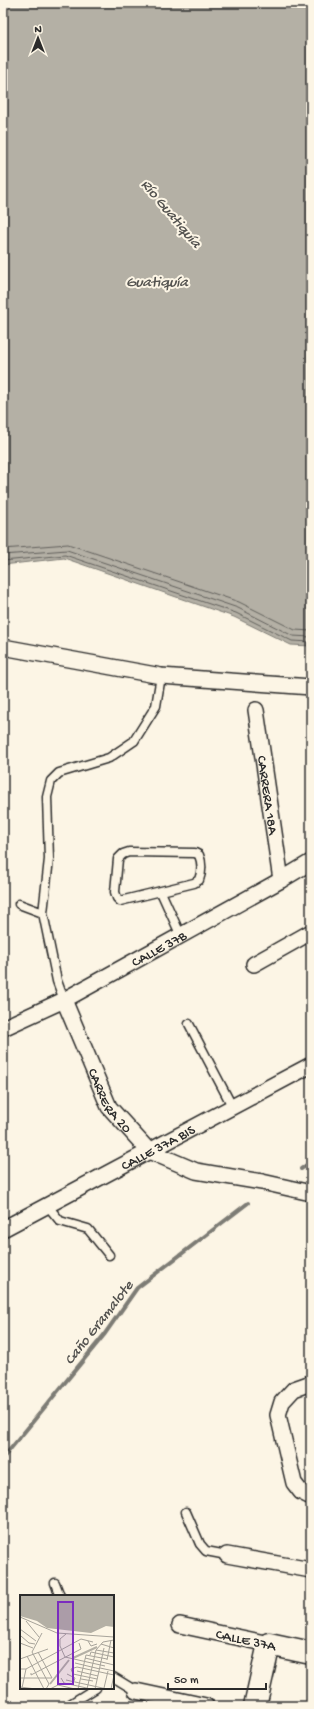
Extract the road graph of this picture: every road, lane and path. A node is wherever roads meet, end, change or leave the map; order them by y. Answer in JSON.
{"nodes":[{"id":1,"x":3,"y":647,"type":"edge"},
{"id":2,"x":161,"y":676,"type":"junction"},
{"id":3,"x":311,"y":687,"type":"edge"},
{"id":4,"x":256,"y":710,"type":"dead end"},
{"id":5,"x":311,"y":862,"type":"edge"},
{"id":6,"x":282,"y":880,"type":"junction"},
{"id":7,"x":161,"y":892,"type":"junction"},
{"id":8,"x":19,"y":904,"type":"dead end"},
{"id":9,"x":43,"y":913,"type":"junction"},
{"id":10,"x":311,"y":932,"type":"edge"},
{"id":11,"x":181,"y":936,"type":"junction"},
{"id":12,"x":254,"y":964,"type":"dead end"},
{"id":13,"x":64,"y":1000,"type":"junction"},
{"id":14,"x":189,"y":1024,"type":"dead end"},
{"id":15,"x":3,"y":1028,"type":"edge"},
{"id":16,"x":311,"y":1065,"type":"edge"},
{"id":17,"x":232,"y":1106,"type":"junction"},
{"id":18,"x":149,"y":1151,"type":"junction"},
{"id":19,"x":311,"y":1193,"type":"edge"},
{"id":20,"x":47,"y":1205,"type":"junction"},
{"id":21,"x":3,"y":1229,"type":"edge"},
{"id":22,"x":109,"y":1255,"type":"dead end"},
{"id":23,"x":311,"y":1383,"type":"edge"},
{"id":24,"x":311,"y":1497,"type":"edge"},
{"id":25,"x":186,"y":1512,"type":"dead end"},
{"id":26,"x":227,"y":1555,"type":"joint"},
{"id":27,"x":311,"y":1570,"type":"edge"},
{"id":28,"x":55,"y":1583,"type":"dead end"},
{"id":29,"x":60,"y":1595,"type":"edge"},
{"id":30,"x":180,"y":1625,"type":"dead end"},
{"id":31,"x":269,"y":1644,"type":"junction"},
{"id":32,"x":311,"y":1653,"type":"edge"},
{"id":33,"x":114,"y":1678,"type":"edge"},
{"id":34,"x":94,"y":1689,"type":"edge"},
{"id":35,"x":136,"y":1691,"type":"joint"},
{"id":36,"x":67,"y":1706,"type":"edge"},
{"id":37,"x":206,"y":1706,"type":"edge"},
{"id":38,"x":255,"y":1706,"type":"edge"}],
"edges":[{"from":1,"to":2,"type":"street"},
{"from":2,"to":3,"type":"street"},
{"from":2,"to":9,"type":"lane"},
{"from":4,"to":6,"type":"street","name":"CARRERA 18A"},
{"from":5,"to":6,"type":"street","name":"CALLE 37B"},
{"from":6,"to":11,"type":"street","name":"CALLE 37B"},
{"from":7,"to":7,"type":"lane"},
{"from":7,"to":11,"type":"lane"},
{"from":8,"to":9,"type":"lane"},
{"from":9,"to":13,"type":"lane"},
{"from":10,"to":12,"type":"street"},
{"from":11,"to":13,"type":"street","name":"CALLE 37B"},
{"from":13,"to":15,"type":"street","name":"CALLE 37B"},
{"from":13,"to":18,"type":"street","name":"CARRERA 20"},
{"from":14,"to":17,"type":"lane"},
{"from":16,"to":17,"type":"street","name":"CALLE 37A BIS"},
{"from":17,"to":18,"type":"street","name":"CALLE 37A BIS"},
{"from":18,"to":19,"type":"street","name":"CARRERA 20"},
{"from":18,"to":20,"type":"street","name":"CALLE 37A BIS"},
{"from":20,"to":21,"type":"street","name":"CALLE 37A BIS"},
{"from":20,"to":22,"type":"lane"},
{"from":23,"to":24,"type":"street"},
{"from":25,"to":26,"type":"lane"},
{"from":26,"to":27,"type":"street"},
{"from":28,"to":29,"type":"lane"},
{"from":30,"to":31,"type":"street","name":"CALLE 37A"},
{"from":31,"to":32,"type":"street","name":"CALLE 37A"},
{"from":31,"to":38,"type":"street"},
{"from":33,"to":35,"type":"lane"},
{"from":34,"to":36,"type":"lane"},
{"from":35,"to":37,"type":"street"}]}
